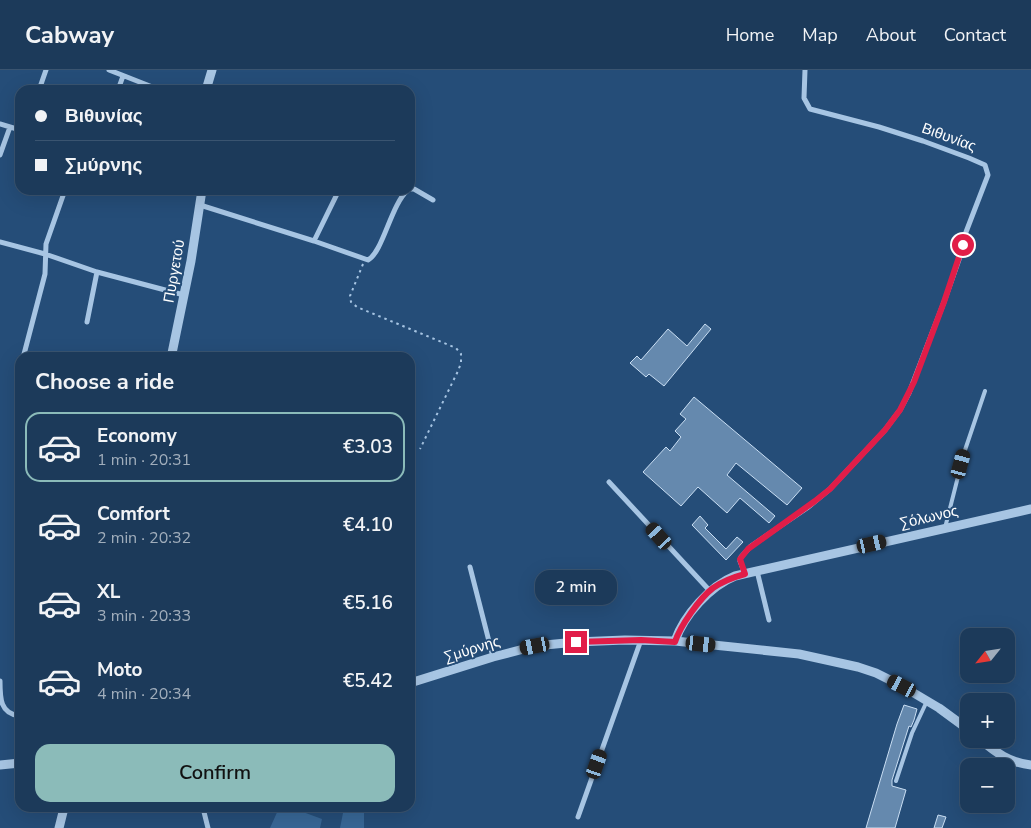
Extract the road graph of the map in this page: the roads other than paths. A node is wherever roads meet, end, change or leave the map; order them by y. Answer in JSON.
{"nodes":[{"id":1,"x":46,"y":70,"type":"edge"},
{"id":2,"x":109,"y":70,"type":"edge"},
{"id":3,"x":805,"y":70,"type":"edge"},
{"id":4,"x":209,"y":71,"type":"edge"},
{"id":5,"x":123,"y":76,"type":"junction"},
{"id":6,"x":41,"y":85,"type":"edge"},
{"id":7,"x":120,"y":85,"type":"edge"},
{"id":8,"x":147,"y":85,"type":"edge"},
{"id":9,"x":207,"y":85,"type":"edge"},
{"id":10,"x":0,"y":124,"type":"edge"},
{"id":11,"x":10,"y":127,"type":"junction"},
{"id":12,"x":15,"y":128,"type":"edge"},
{"id":13,"x":0,"y":155,"type":"edge"},
{"id":14,"x":415,"y":190,"type":"edge"},
{"id":15,"x":63,"y":195,"type":"edge"},
{"id":16,"x":202,"y":195,"type":"edge"},
{"id":17,"x":336,"y":195,"type":"edge"},
{"id":18,"x":405,"y":195,"type":"edge"},
{"id":19,"x":433,"y":200,"type":"dead end"},
{"id":20,"x":200,"y":206,"type":"junction"},
{"id":21,"x":314,"y":241,"type":"junction"},
{"id":22,"x":0,"y":242,"type":"edge"},
{"id":23,"x":45,"y":254,"type":"junction"},
{"id":24,"x":97,"y":272,"type":"junction"},
{"id":25,"x":184,"y":295,"type":"junction"},
{"id":26,"x":87,"y":322,"type":"dead end"},
{"id":27,"x":25,"y":352,"type":"edge"},
{"id":28,"x":172,"y":352,"type":"edge"},
{"id":29,"x":984,"y":391,"type":"dead end"},
{"id":30,"x":609,"y":482,"type":"dead end"},
{"id":31,"x":1031,"y":509,"type":"edge"},
{"id":32,"x":945,"y":528,"type":"junction"},
{"id":33,"x":470,"y":567,"type":"dead end"},
{"id":34,"x":757,"y":571,"type":"junction"},
{"id":35,"x":745,"y":574,"type":"junction"},
{"id":36,"x":710,"y":591,"type":"junction"},
{"id":37,"x":769,"y":620,"type":"dead end"},
{"id":38,"x":641,"y":640,"type":"junction"},
{"id":39,"x":675,"y":642,"type":"junction"},
{"id":40,"x":493,"y":657,"type":"junction"},
{"id":41,"x":415,"y":681,"type":"edge"},
{"id":42,"x":0,"y":682,"type":"edge"},
{"id":43,"x":0,"y":694,"type":"edge"},
{"id":44,"x":927,"y":701,"type":"junction"},
{"id":45,"x":15,"y":715,"type":"edge"},
{"id":46,"x":960,"y":724,"type":"edge"},
{"id":47,"x":992,"y":748,"type":"edge"},
{"id":48,"x":15,"y":764,"type":"edge"},
{"id":49,"x":0,"y":765,"type":"edge"},
{"id":50,"x":1031,"y":765,"type":"edge"},
{"id":51,"x":896,"y":781,"type":"dead end"},
{"id":52,"x":63,"y":812,"type":"edge"},
{"id":53,"x":204,"y":812,"type":"edge"},
{"id":54,"x":578,"y":817,"type":"dead end"},
{"id":55,"x":59,"y":828,"type":"edge"},
{"id":56,"x":208,"y":828,"type":"edge"}],
"edges":[{"from":1,"to":6,"type":"street"},
{"from":2,"to":5,"type":"street"},
{"from":3,"to":35,"type":"street","name":"Βιθυνίας"},
{"from":4,"to":9,"type":"street"},
{"from":5,"to":7,"type":"street"},
{"from":5,"to":8,"type":"street"},
{"from":10,"to":11,"type":"street"},
{"from":11,"to":12,"type":"street"},
{"from":11,"to":13,"type":"street"},
{"from":14,"to":19,"type":"street"},
{"from":15,"to":23,"type":"street"},
{"from":16,"to":20,"type":"street","name":"Πυργετού"},
{"from":17,"to":21,"type":"street"},
{"from":18,"to":21,"type":"street"},
{"from":20,"to":21,"type":"street"},
{"from":20,"to":25,"type":"street","name":"Πυργετού"},
{"from":22,"to":23,"type":"street"},
{"from":23,"to":24,"type":"street"},
{"from":23,"to":27,"type":"street"},
{"from":24,"to":25,"type":"street"},
{"from":24,"to":26,"type":"street"},
{"from":25,"to":28,"type":"street","name":"Πυργετού"},
{"from":29,"to":32,"type":"lane"},
{"from":30,"to":36,"type":"street"},
{"from":31,"to":32,"type":"street","name":"Σόλωνος"},
{"from":32,"to":34,"type":"street","name":"Σόλωνος"},
{"from":33,"to":40,"type":"street"},
{"from":34,"to":35,"type":"street","name":"Σόλωνος"},
{"from":34,"to":37,"type":"street"},
{"from":35,"to":36,"type":"street","name":"Σόλωνος"},
{"from":36,"to":39,"type":"street"},
{"from":38,"to":39,"type":"street","name":"Σμύρνης"},
{"from":38,"to":40,"type":"street","name":"Σμύρνης"},
{"from":38,"to":54,"type":"street"},
{"from":39,"to":44,"type":"street","name":"Σμύρνης"},
{"from":40,"to":41,"type":"street","name":"Σμύρνης"},
{"from":42,"to":43,"type":"street"},
{"from":43,"to":45,"type":"street"},
{"from":44,"to":46,"type":"street","name":"Σμύρνης"},
{"from":44,"to":51,"type":"lane"},
{"from":47,"to":50,"type":"street"},
{"from":48,"to":49,"type":"street"},
{"from":52,"to":55,"type":"street"},
{"from":53,"to":56,"type":"street"}]}
